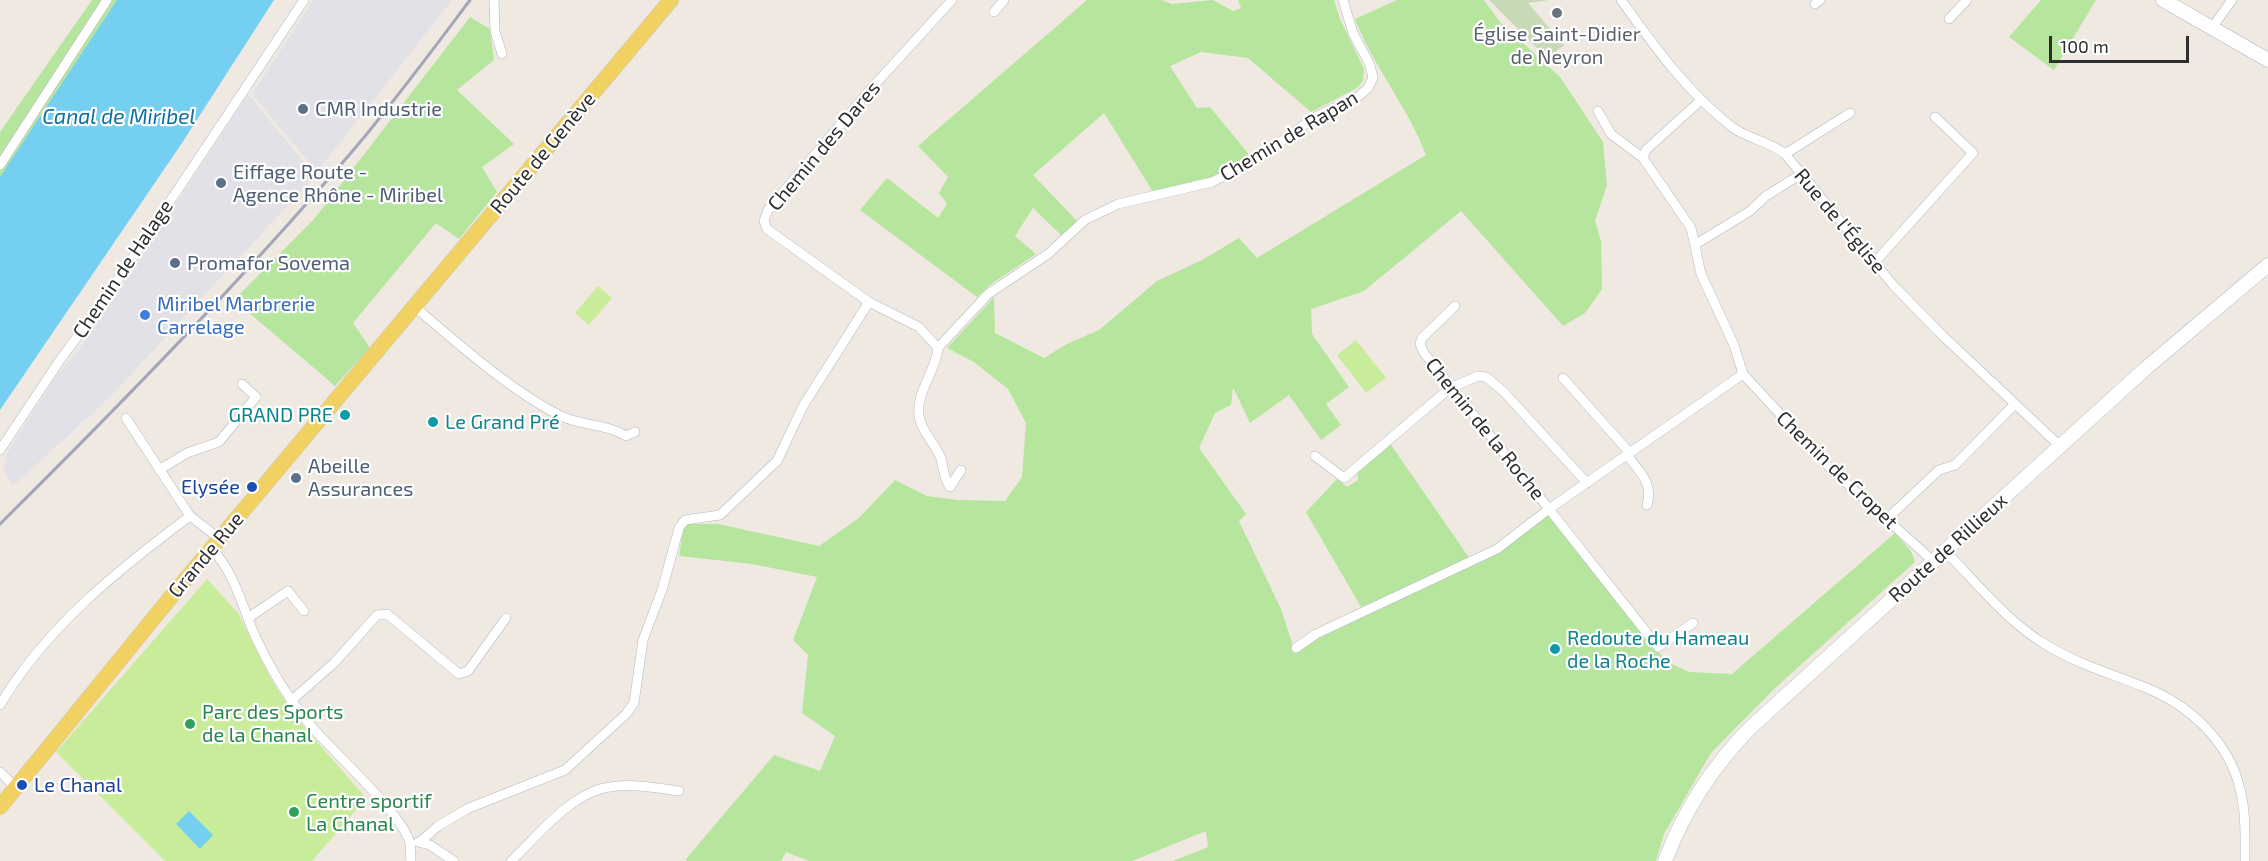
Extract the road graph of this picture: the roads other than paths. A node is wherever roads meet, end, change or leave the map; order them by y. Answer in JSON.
{"nodes":[{"id":1,"x":107,"y":0,"type":"edge"},
{"id":2,"x":304,"y":0,"type":"edge"},
{"id":3,"x":495,"y":0,"type":"edge"},
{"id":4,"x":671,"y":0,"type":"edge"},
{"id":5,"x":952,"y":0,"type":"edge"},
{"id":6,"x":1004,"y":0,"type":"edge"},
{"id":7,"x":1343,"y":0,"type":"edge"},
{"id":8,"x":1621,"y":0,"type":"edge"},
{"id":9,"x":1966,"y":0,"type":"edge"},
{"id":10,"x":2163,"y":0,"type":"edge"},
{"id":11,"x":2232,"y":0,"type":"edge"},
{"id":12,"x":994,"y":12,"type":"dead end"},
{"id":13,"x":1949,"y":19,"type":"dead end"},
{"id":14,"x":2212,"y":28,"type":"junction"},
{"id":15,"x":502,"y":54,"type":"dead end"},
{"id":16,"x":2268,"y":60,"type":"edge"},
{"id":17,"x":1700,"y":101,"type":"junction"},
{"id":18,"x":1598,"y":111,"type":"dead end"},
{"id":19,"x":1850,"y":113,"type":"dead end"},
{"id":20,"x":1935,"y":117,"type":"dead end"},
{"id":21,"x":1785,"y":154,"type":"junction"},
{"id":22,"x":1644,"y":158,"type":"junction"},
{"id":23,"x":0,"y":165,"type":"edge"},
{"id":24,"x":1801,"y":174,"type":"junction"},
{"id":25,"x":1696,"y":244,"type":"junction"},
{"id":26,"x":1875,"y":262,"type":"junction"},
{"id":27,"x":2268,"y":265,"type":"edge"},
{"id":28,"x":868,"y":302,"type":"junction"},
{"id":29,"x":414,"y":306,"type":"junction"},
{"id":30,"x":1455,"y":306,"type":"dead end"},
{"id":31,"x":938,"y":348,"type":"junction"},
{"id":32,"x":1743,"y":374,"type":"junction"},
{"id":33,"x":1563,"y":378,"type":"dead end"},
{"id":34,"x":242,"y":384,"type":"dead end"},
{"id":35,"x":1450,"y":388,"type":"junction"},
{"id":36,"x":2015,"y":404,"type":"junction"},
{"id":37,"x":126,"y":418,"type":"dead end"},
{"id":38,"x":635,"y":432,"type":"dead end"},
{"id":39,"x":2061,"y":447,"type":"junction"},
{"id":40,"x":0,"y":450,"type":"edge"},
{"id":41,"x":1629,"y":454,"type":"junction"},
{"id":42,"x":1315,"y":456,"type":"dead end"},
{"id":43,"x":159,"y":470,"type":"junction"},
{"id":44,"x":961,"y":470,"type":"dead end"},
{"id":45,"x":1587,"y":483,"type":"junction"},
{"id":46,"x":1647,"y":505,"type":"dead end"},
{"id":47,"x":1549,"y":509,"type":"junction"},
{"id":48,"x":190,"y":516,"type":"junction"},
{"id":49,"x":1888,"y":518,"type":"junction"},
{"id":50,"x":216,"y":544,"type":"junction"},
{"id":51,"x":1945,"y":550,"type":"junction"},
{"id":52,"x":1933,"y":561,"type":"junction"},
{"id":53,"x":304,"y":611,"type":"dead end"},
{"id":54,"x":248,"y":618,"type":"junction"},
{"id":55,"x":506,"y":618,"type":"dead end"},
{"id":56,"x":1693,"y":623,"type":"dead end"},
{"id":57,"x":1296,"y":648,"type":"dead end"},
{"id":58,"x":291,"y":701,"type":"junction"},
{"id":59,"x":0,"y":705,"type":"edge"},
{"id":60,"x":0,"y":772,"type":"edge"},
{"id":61,"x":14,"y":786,"type":"junction"},
{"id":62,"x":679,"y":791,"type":"dead end"},
{"id":63,"x":0,"y":807,"type":"edge"},
{"id":64,"x":421,"y":841,"type":"junction"},
{"id":65,"x":410,"y":842,"type":"junction"},
{"id":66,"x":411,"y":861,"type":"edge"},
{"id":67,"x":454,"y":861,"type":"edge"},
{"id":68,"x":511,"y":861,"type":"edge"},
{"id":69,"x":1665,"y":861,"type":"edge"},
{"id":70,"x":2245,"y":861,"type":"edge"}],
"edges":[{"from":1,"to":23,"type":"street"},
{"from":2,"to":40,"type":"street","name":"Chemin de Halage"},
{"from":3,"to":15,"type":"street"},
{"from":4,"to":29,"type":"main road","name":"Route de Genève"},
{"from":5,"to":28,"type":"street","name":"Chemin des Dares"},
{"from":6,"to":12,"type":"street"},
{"from":7,"to":31,"type":"street","name":"Chemin de Rapan"},
{"from":8,"to":17,"type":"street","name":"Rue de l'Église"},
{"from":9,"to":13,"type":"street"},
{"from":10,"to":14,"type":"street"},
{"from":11,"to":14,"type":"street"},
{"from":14,"to":16,"type":"street"},
{"from":17,"to":21,"type":"street","name":"Rue de l'Église"},
{"from":17,"to":22,"type":"street"},
{"from":18,"to":22,"type":"street","name":"Chemin de Cropet"},
{"from":19,"to":21,"type":"street"},
{"from":20,"to":26,"type":"street"},
{"from":21,"to":24,"type":"street","name":"Rue de l'Église"},
{"from":22,"to":25,"type":"street","name":"Chemin de Cropet"},
{"from":24,"to":25,"type":"street"},
{"from":24,"to":26,"type":"street","name":"Rue de l'Église"},
{"from":25,"to":32,"type":"street","name":"Chemin de Cropet"},
{"from":26,"to":36,"type":"street","name":"Rue de l'Église"},
{"from":27,"to":39,"type":"street","name":"Route de Rillieux"},
{"from":28,"to":31,"type":"street","name":"Chemin des Dares"},
{"from":28,"to":64,"type":"street"},
{"from":29,"to":38,"type":"street"},
{"from":29,"to":50,"type":"main road","name":"Grande Rue"},
{"from":30,"to":35,"type":"street","name":"Chemin de la Roche"},
{"from":31,"to":44,"type":"street"},
{"from":32,"to":41,"type":"street","name":"Chemin de la Roche"},
{"from":32,"to":49,"type":"street","name":"Chemin de Cropet"},
{"from":33,"to":41,"type":"street"},
{"from":34,"to":43,"type":"street"},
{"from":35,"to":42,"type":"street"},
{"from":35,"to":45,"type":"street"},
{"from":35,"to":47,"type":"street","name":"Chemin de la Roche"},
{"from":36,"to":39,"type":"street","name":"Rue de l'Église"},
{"from":36,"to":49,"type":"street"},
{"from":37,"to":43,"type":"street"},
{"from":39,"to":51,"type":"street","name":"Route de Rillieux"},
{"from":41,"to":45,"type":"street","name":"Chemin de la Roche"},
{"from":41,"to":46,"type":"street"},
{"from":43,"to":48,"type":"street"},
{"from":45,"to":47,"type":"street","name":"Chemin de la Roche"},
{"from":47,"to":56,"type":"street"},
{"from":47,"to":57,"type":"street"},
{"from":48,"to":50,"type":"street"},
{"from":48,"to":59,"type":"street"},
{"from":49,"to":52,"type":"street","name":"Chemin de Cropet"},
{"from":50,"to":54,"type":"street"},
{"from":50,"to":61,"type":"main road","name":"Grande Rue"},
{"from":51,"to":52,"type":"street","name":"Route de Rillieux"},
{"from":51,"to":70,"type":"street"},
{"from":52,"to":69,"type":"street","name":"Route de Rillieux"},
{"from":53,"to":54,"type":"street"},
{"from":54,"to":58,"type":"street"},
{"from":55,"to":58,"type":"street"},
{"from":58,"to":65,"type":"street"},
{"from":60,"to":61,"type":"street"},
{"from":61,"to":63,"type":"main road","name":"Grande Rue"},
{"from":62,"to":68,"type":"street"},
{"from":64,"to":65,"type":"street"},
{"from":64,"to":67,"type":"street"},
{"from":65,"to":66,"type":"street"}]}
